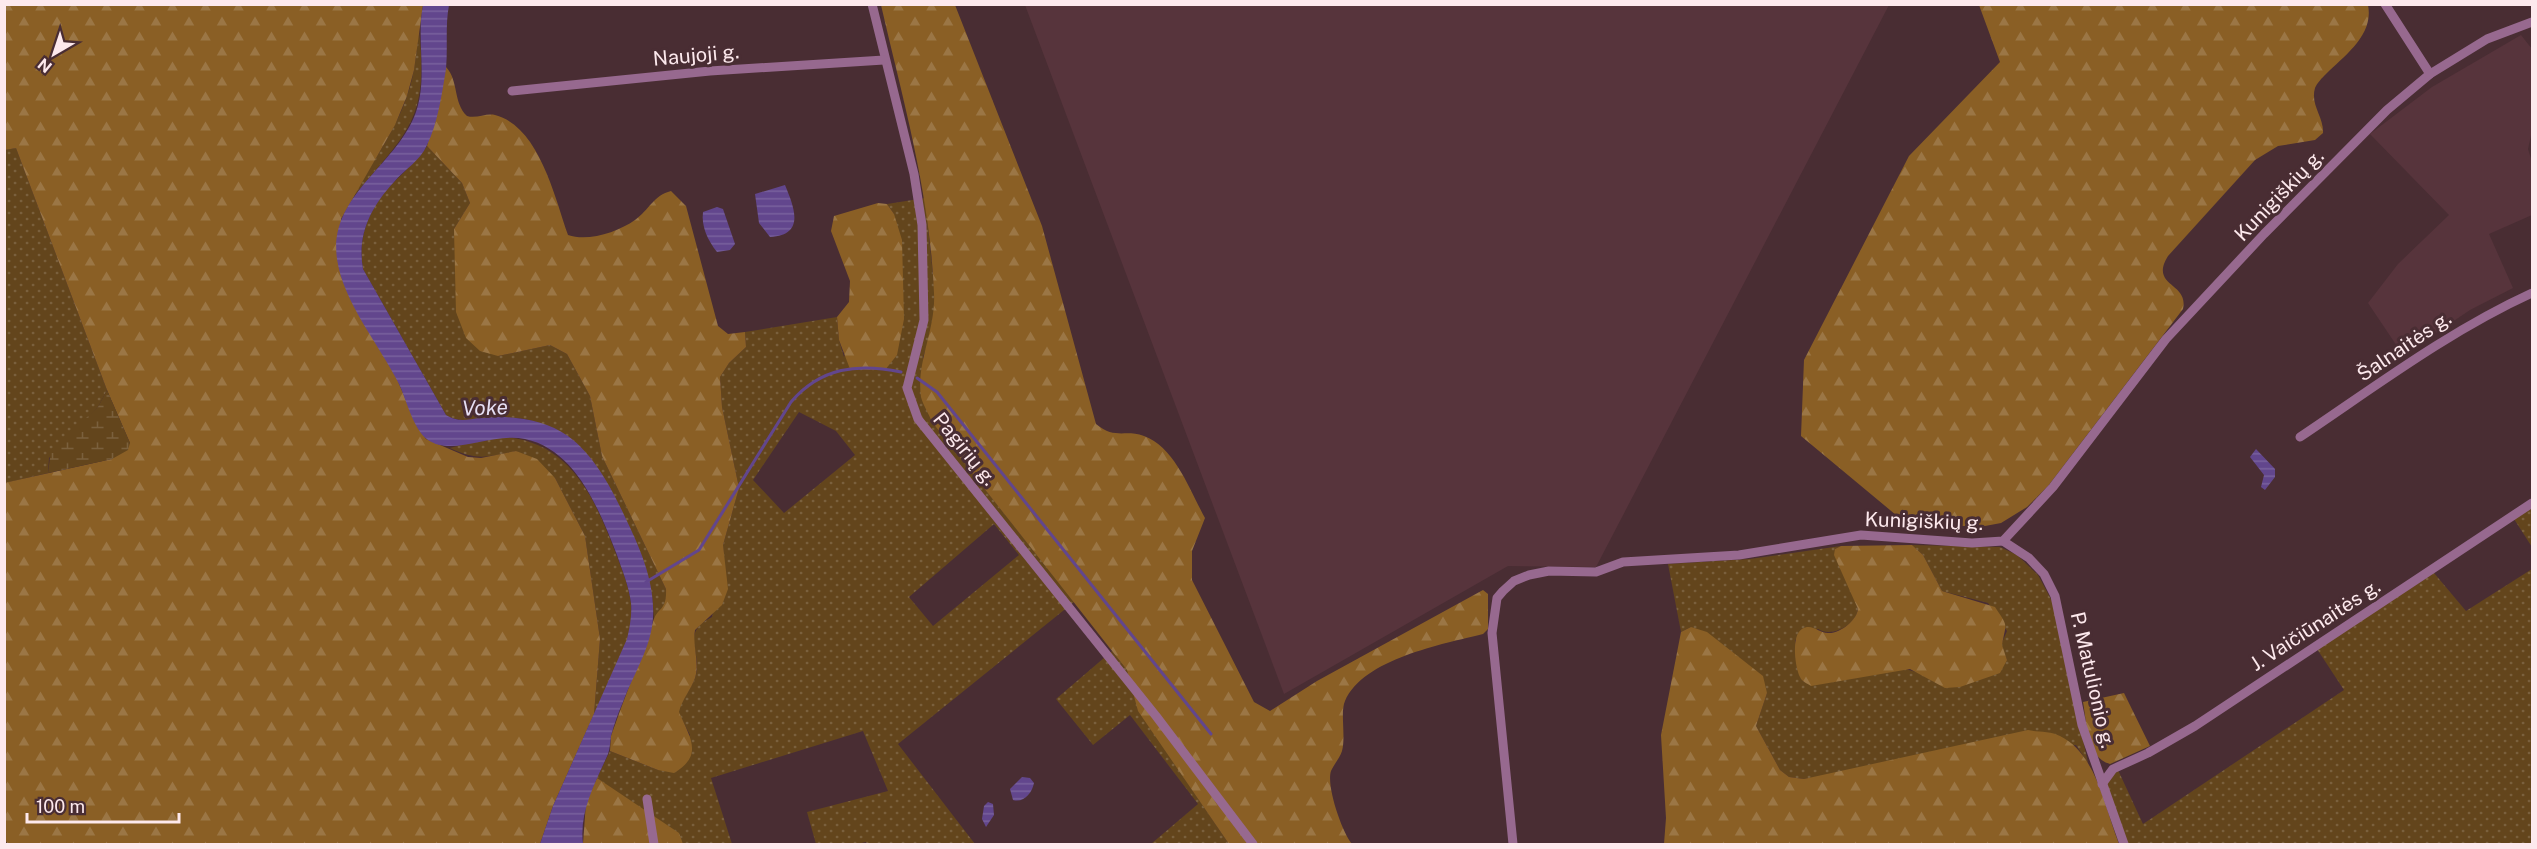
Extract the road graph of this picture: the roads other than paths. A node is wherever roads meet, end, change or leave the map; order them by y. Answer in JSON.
{"nodes":[{"id":1,"x":872,"y":4,"type":"edge"},
{"id":2,"x":2385,"y":4,"type":"edge"},
{"id":3,"x":2532,"y":22,"type":"edge"},
{"id":4,"x":884,"y":60,"type":"junction"},
{"id":5,"x":2430,"y":74,"type":"junction"},
{"id":6,"x":512,"y":91,"type":"dead end"},
{"id":7,"x":2532,"y":293,"type":"edge"},
{"id":8,"x":2300,"y":437,"type":"dead end"},
{"id":9,"x":2532,"y":503,"type":"edge"},
{"id":10,"x":2003,"y":541,"type":"junction"},
{"id":11,"x":2093,"y":759,"type":"junction"},
{"id":12,"x":2113,"y":769,"type":"junction"},
{"id":13,"x":2102,"y":784,"type":"junction"},
{"id":14,"x":647,"y":799,"type":"dead end"},
{"id":15,"x":654,"y":844,"type":"edge"},
{"id":16,"x":1253,"y":844,"type":"edge"},
{"id":17,"x":1513,"y":844,"type":"edge"},
{"id":18,"x":2124,"y":844,"type":"edge"}],
"edges":[{"from":1,"to":4,"type":"street","name":"Pagirių g."},
{"from":2,"to":5,"type":"street"},
{"from":3,"to":5,"type":"street","name":"Kunigiškių g."},
{"from":4,"to":6,"type":"street","name":"Naujoji g."},
{"from":4,"to":16,"type":"street","name":"Pagirių g."},
{"from":5,"to":10,"type":"street","name":"Kunigiškių g."},
{"from":7,"to":8,"type":"street","name":"Šalnaitės g."},
{"from":9,"to":12,"type":"street","name":"J. Vaičiūnaitės g."},
{"from":10,"to":11,"type":"street","name":"P. Matulionio g."},
{"from":10,"to":17,"type":"street","name":"Kunigiškių g."},
{"from":11,"to":12,"type":"street"},
{"from":11,"to":13,"type":"street","name":"P. Matulionio g."},
{"from":12,"to":13,"type":"street","name":"J. Vaičiūnaitės g."},
{"from":13,"to":18,"type":"street","name":"P. Matulionio g."},
{"from":14,"to":15,"type":"street"}]}
